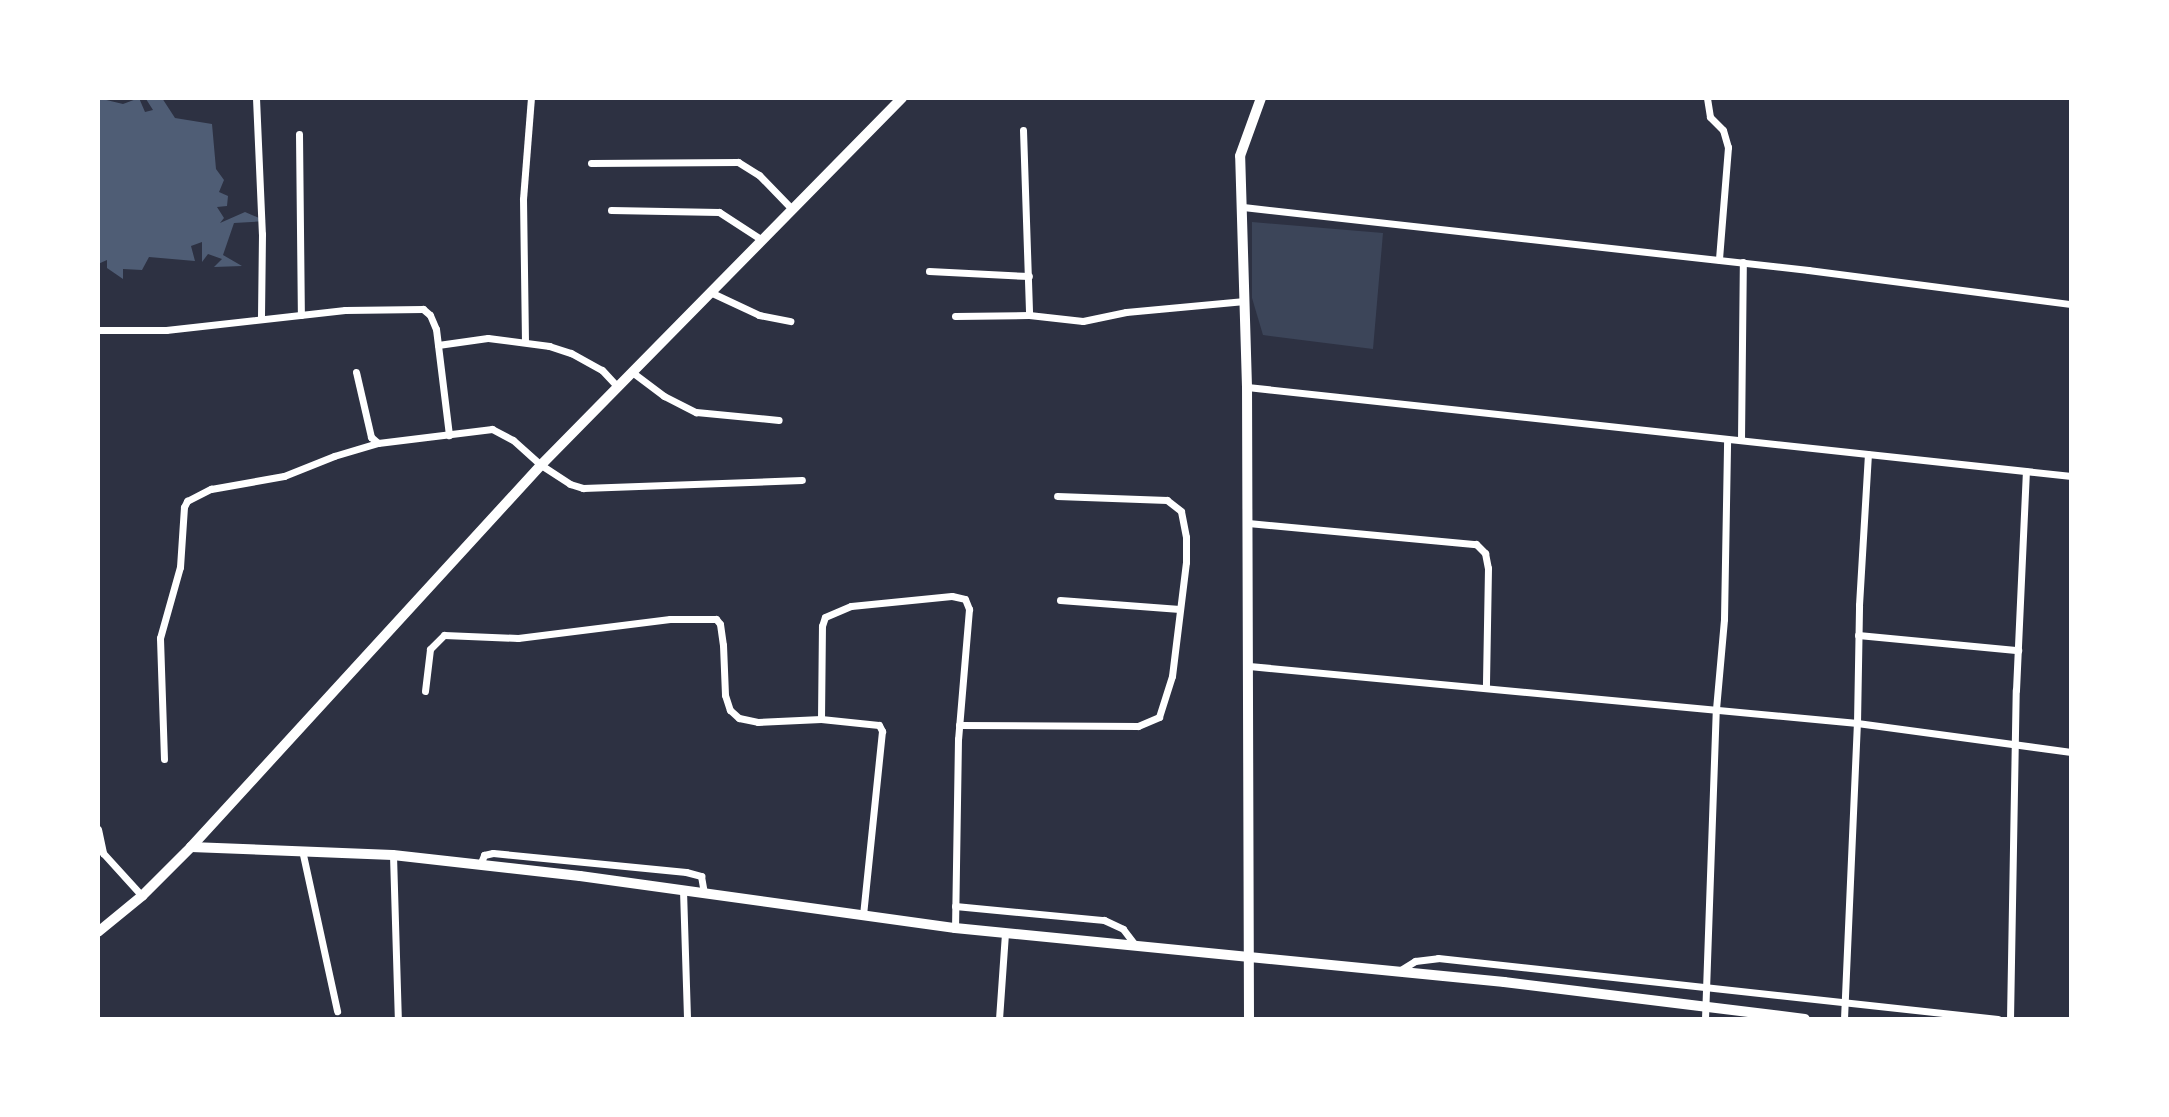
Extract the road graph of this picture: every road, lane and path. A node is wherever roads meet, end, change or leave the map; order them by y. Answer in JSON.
{"nodes":[{"id":1,"x":256,"y":98,"type":"edge"},
{"id":2,"x":531,"y":98,"type":"edge"},
{"id":3,"x":902,"y":98,"type":"edge"},
{"id":4,"x":1261,"y":98,"type":"edge"},
{"id":5,"x":1707,"y":98,"type":"edge"},
{"id":6,"x":1023,"y":130,"type":"dead end"},
{"id":7,"x":299,"y":134,"type":"dead end"},
{"id":8,"x":591,"y":163,"type":"dead end"},
{"id":9,"x":1243,"y":207,"type":"junction"},
{"id":10,"x":793,"y":209,"type":"junction"},
{"id":11,"x":611,"y":210,"type":"dead end"},
{"id":12,"x":762,"y":240,"type":"junction"},
{"id":13,"x":1719,"y":260,"type":"junction"},
{"id":14,"x":1743,"y":262,"type":"junction"},
{"id":15,"x":929,"y":271,"type":"dead end"},
{"id":16,"x":1029,"y":276,"type":"junction"},
{"id":17,"x":710,"y":292,"type":"junction"},
{"id":18,"x":1244,"y":302,"type":"junction"},
{"id":19,"x":2071,"y":304,"type":"edge"},
{"id":20,"x":301,"y":315,"type":"junction"},
{"id":21,"x":1029,"y":315,"type":"junction"},
{"id":22,"x":954,"y":316,"type":"dead end"},
{"id":23,"x":261,"y":319,"type":"junction"},
{"id":24,"x":790,"y":321,"type":"dead end"},
{"id":25,"x":98,"y":331,"type":"edge"},
{"id":26,"x":525,"y":342,"type":"junction"},
{"id":27,"x":438,"y":345,"type":"junction"},
{"id":28,"x":356,"y":372,"type":"dead end"},
{"id":29,"x":632,"y":372,"type":"junction"},
{"id":30,"x":618,"y":387,"type":"junction"},
{"id":31,"x":1247,"y":387,"type":"junction"},
{"id":32,"x":779,"y":420,"type":"dead end"},
{"id":33,"x":449,"y":435,"type":"junction"},
{"id":34,"x":1727,"y":439,"type":"junction"},
{"id":35,"x":1741,"y":440,"type":"junction"},
{"id":36,"x":378,"y":443,"type":"junction"},
{"id":37,"x":1868,"y":454,"type":"junction"},
{"id":38,"x":541,"y":465,"type":"junction"},
{"id":39,"x":2026,"y":471,"type":"junction"},
{"id":40,"x":2071,"y":476,"type":"edge"},
{"id":41,"x":802,"y":480,"type":"dead end"},
{"id":42,"x":1056,"y":496,"type":"dead end"},
{"id":43,"x":1248,"y":523,"type":"junction"},
{"id":44,"x":1060,"y":600,"type":"dead end"},
{"id":45,"x":1180,"y":609,"type":"junction"},
{"id":46,"x":1858,"y":635,"type":"junction"},
{"id":47,"x":2018,"y":650,"type":"junction"},
{"id":48,"x":1249,"y":666,"type":"junction"},
{"id":49,"x":1486,"y":688,"type":"junction"},
{"id":50,"x":425,"y":691,"type":"dead end"},
{"id":51,"x":1716,"y":709,"type":"junction"},
{"id":52,"x":821,"y":719,"type":"junction"},
{"id":53,"x":1857,"y":723,"type":"junction"},
{"id":54,"x":960,"y":725,"type":"junction"},
{"id":55,"x":2017,"y":744,"type":"junction"},
{"id":56,"x":2071,"y":752,"type":"edge"},
{"id":57,"x":164,"y":759,"type":"dead end"},
{"id":58,"x":98,"y":829,"type":"edge"},
{"id":59,"x":191,"y":847,"type":"junction"},
{"id":60,"x":302,"y":850,"type":"junction"},
{"id":61,"x":393,"y":855,"type":"junction"},
{"id":62,"x":480,"y":865,"type":"junction"},
{"id":63,"x":683,"y":890,"type":"junction"},
{"id":64,"x":704,"y":892,"type":"junction"},
{"id":65,"x":142,"y":896,"type":"junction"},
{"id":66,"x":955,"y":906,"type":"junction"},
{"id":67,"x":863,"y":915,"type":"junction"},
{"id":68,"x":954,"y":928,"type":"junction"},
{"id":69,"x":98,"y":933,"type":"edge"},
{"id":70,"x":1005,"y":933,"type":"junction"},
{"id":71,"x":1135,"y":945,"type":"junction"},
{"id":72,"x":1248,"y":956,"type":"junction"},
{"id":73,"x":1399,"y":971,"type":"junction"},
{"id":74,"x":1705,"y":989,"type":"junction"},
{"id":75,"x":1845,"y":1004,"type":"junction"},
{"id":76,"x":1706,"y":1005,"type":"junction"},
{"id":77,"x":337,"y":1010,"type":"dead end"},
{"id":78,"x":398,"y":1019,"type":"edge"},
{"id":79,"x":687,"y":1019,"type":"edge"},
{"id":80,"x":999,"y":1019,"type":"edge"},
{"id":81,"x":1249,"y":1019,"type":"edge"},
{"id":82,"x":1705,"y":1019,"type":"edge"},
{"id":83,"x":1805,"y":1019,"type":"edge"},
{"id":84,"x":1844,"y":1019,"type":"edge"},
{"id":85,"x":1998,"y":1019,"type":"edge"},
{"id":86,"x":2010,"y":1019,"type":"edge"}],
"edges":[{"from":1,"to":23,"type":"street"},
{"from":2,"to":26,"type":"street"},
{"from":3,"to":10,"type":"street"},
{"from":4,"to":9,"type":"street"},
{"from":5,"to":13,"type":"street"},
{"from":6,"to":16,"type":"street"},
{"from":7,"to":20,"type":"street"},
{"from":8,"to":10,"type":"street"},
{"from":9,"to":13,"type":"street"},
{"from":9,"to":18,"type":"street"},
{"from":10,"to":12,"type":"street"},
{"from":11,"to":12,"type":"street"},
{"from":12,"to":17,"type":"street"},
{"from":13,"to":14,"type":"street"},
{"from":14,"to":19,"type":"street"},
{"from":14,"to":35,"type":"street"},
{"from":15,"to":16,"type":"street"},
{"from":16,"to":21,"type":"street"},
{"from":17,"to":24,"type":"street"},
{"from":17,"to":29,"type":"street"},
{"from":18,"to":21,"type":"street"},
{"from":18,"to":31,"type":"street"},
{"from":20,"to":23,"type":"street"},
{"from":20,"to":27,"type":"street"},
{"from":21,"to":22,"type":"street"},
{"from":23,"to":25,"type":"street"},
{"from":26,"to":27,"type":"street"},
{"from":26,"to":30,"type":"street"},
{"from":27,"to":33,"type":"street"},
{"from":28,"to":36,"type":"street"},
{"from":29,"to":30,"type":"street"},
{"from":29,"to":32,"type":"street"},
{"from":30,"to":38,"type":"street"},
{"from":31,"to":34,"type":"street"},
{"from":31,"to":43,"type":"street"},
{"from":33,"to":36,"type":"street"},
{"from":33,"to":38,"type":"street"},
{"from":34,"to":35,"type":"street"},
{"from":34,"to":51,"type":"street"},
{"from":35,"to":37,"type":"street"},
{"from":36,"to":57,"type":"street"},
{"from":37,"to":39,"type":"street"},
{"from":37,"to":46,"type":"street"},
{"from":38,"to":41,"type":"street"},
{"from":38,"to":59,"type":"street"},
{"from":39,"to":40,"type":"street"},
{"from":39,"to":47,"type":"street"},
{"from":42,"to":45,"type":"street"},
{"from":43,"to":48,"type":"street"},
{"from":43,"to":49,"type":"street"},
{"from":44,"to":45,"type":"street"},
{"from":45,"to":54,"type":"street"},
{"from":46,"to":47,"type":"street"},
{"from":46,"to":53,"type":"street"},
{"from":47,"to":55,"type":"street"},
{"from":48,"to":49,"type":"street"},
{"from":48,"to":72,"type":"street"},
{"from":49,"to":51,"type":"street"},
{"from":50,"to":52,"type":"street"},
{"from":51,"to":53,"type":"street"},
{"from":51,"to":74,"type":"street"},
{"from":52,"to":54,"type":"street"},
{"from":52,"to":67,"type":"street"},
{"from":53,"to":55,"type":"street"},
{"from":53,"to":75,"type":"street"},
{"from":54,"to":66,"type":"street"},
{"from":55,"to":56,"type":"street"},
{"from":55,"to":86,"type":"street"},
{"from":58,"to":65,"type":"street"},
{"from":59,"to":60,"type":"street"},
{"from":59,"to":65,"type":"street"},
{"from":60,"to":61,"type":"street"},
{"from":60,"to":77,"type":"street"},
{"from":61,"to":62,"type":"street"},
{"from":61,"to":78,"type":"street"},
{"from":62,"to":63,"type":"street"},
{"from":62,"to":64,"type":"street"},
{"from":63,"to":64,"type":"street"},
{"from":63,"to":79,"type":"street"},
{"from":64,"to":67,"type":"street"},
{"from":65,"to":69,"type":"street"},
{"from":66,"to":68,"type":"street"},
{"from":66,"to":71,"type":"street"},
{"from":67,"to":68,"type":"street"},
{"from":68,"to":70,"type":"street"},
{"from":70,"to":71,"type":"street"},
{"from":70,"to":80,"type":"street"},
{"from":71,"to":72,"type":"street"},
{"from":72,"to":73,"type":"street"},
{"from":72,"to":81,"type":"street"},
{"from":73,"to":74,"type":"street"},
{"from":73,"to":76,"type":"street"},
{"from":74,"to":75,"type":"street"},
{"from":74,"to":76,"type":"street"},
{"from":75,"to":84,"type":"street"},
{"from":75,"to":85,"type":"street"},
{"from":76,"to":82,"type":"street"},
{"from":76,"to":83,"type":"street"}]}
